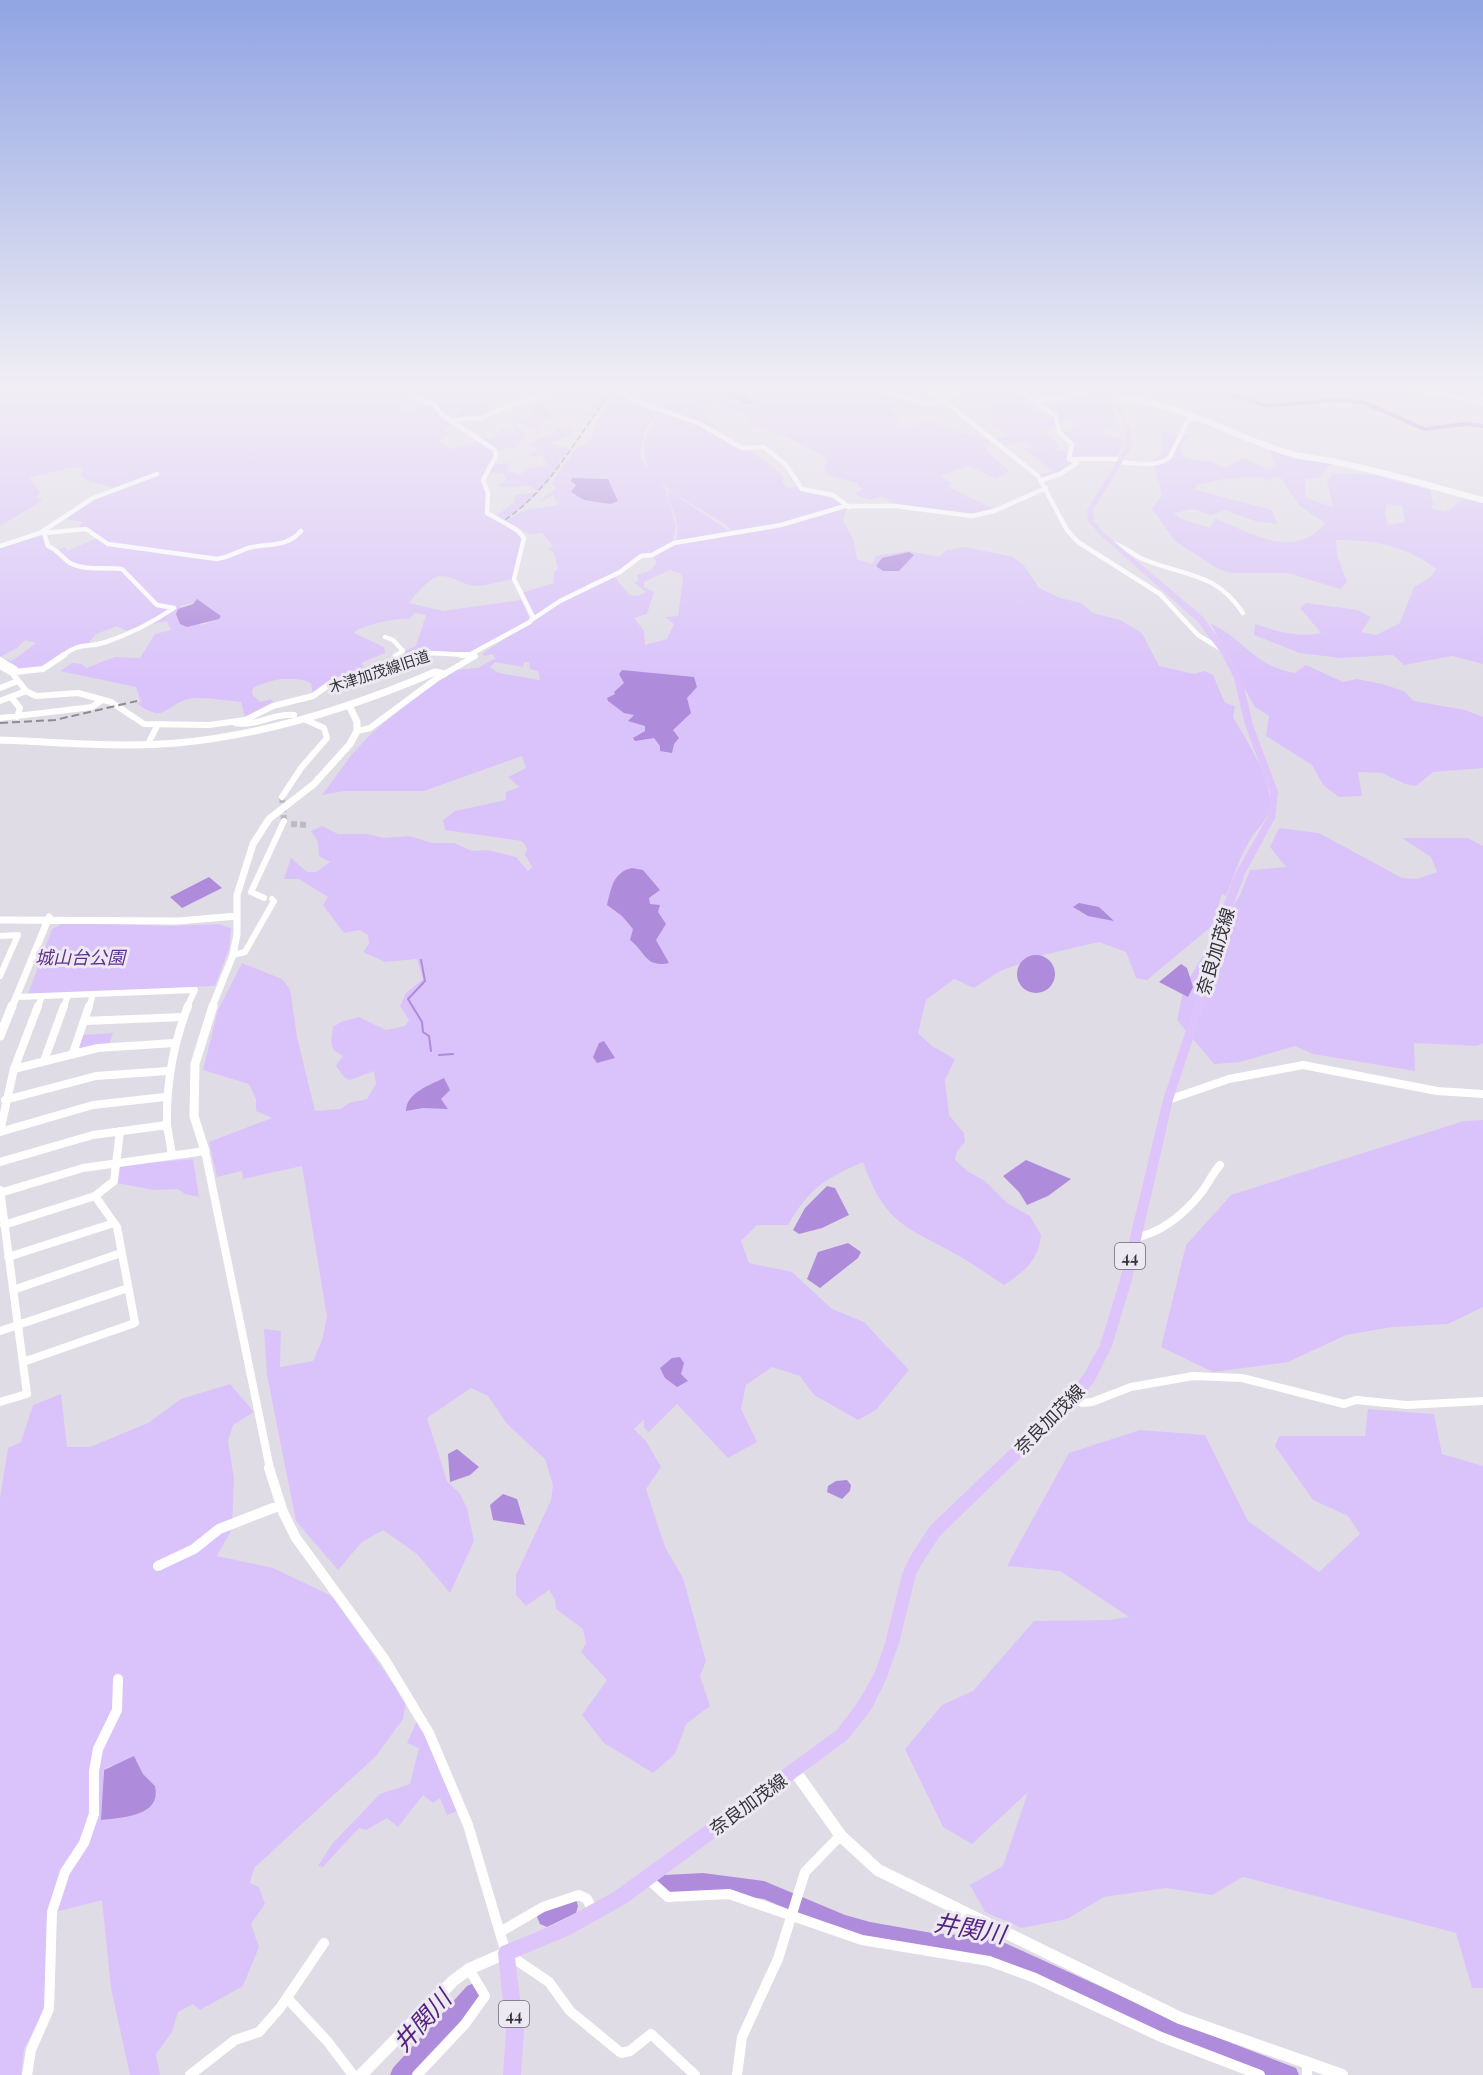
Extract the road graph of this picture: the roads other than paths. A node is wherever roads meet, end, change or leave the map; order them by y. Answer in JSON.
{"nodes":[{"id":1,"x":128,"y":485,"type":"edge"},
{"id":2,"x":485,"y":485,"type":"edge"},
{"id":3,"x":799,"y":485,"type":"edge"},
{"id":4,"x":1044,"y":485,"type":"edge"},
{"id":5,"x":1105,"y":485,"type":"edge"},
{"id":6,"x":1425,"y":485,"type":"edge"},
{"id":7,"x":1046,"y":488,"type":"junction"},
{"id":8,"x":1483,"y":500,"type":"edge"},
{"id":9,"x":849,"y":507,"type":"junction"},
{"id":10,"x":301,"y":531,"type":"dead end"},
{"id":11,"x":42,"y":533,"type":"junction"},
{"id":12,"x":1114,"y":544,"type":"junction"},
{"id":13,"x":0,"y":546,"type":"edge"},
{"id":14,"x":1243,"y":613,"type":"dead end"},
{"id":15,"x":533,"y":619,"type":"junction"},
{"id":16,"x":385,"y":637,"type":"dead end"},
{"id":17,"x":495,"y":644,"type":"junction"},
{"id":18,"x":1221,"y":649,"type":"junction"},
{"id":19,"x":463,"y":657,"type":"junction"},
{"id":20,"x":0,"y":660,"type":"edge"},
{"id":21,"x":460,"y":665,"type":"junction"},
{"id":22,"x":0,"y":666,"type":"edge"},
{"id":23,"x":392,"y":666,"type":"junction"},
{"id":24,"x":14,"y":673,"type":"junction"},
{"id":25,"x":444,"y":674,"type":"junction"},
{"id":26,"x":18,"y":681,"type":"junction"},
{"id":27,"x":0,"y":687,"type":"edge"},
{"id":28,"x":27,"y":692,"type":"junction"},
{"id":29,"x":11,"y":697,"type":"junction"},
{"id":30,"x":102,"y":700,"type":"junction"},
{"id":31,"x":0,"y":701,"type":"edge"},
{"id":32,"x":349,"y":705,"type":"junction"},
{"id":33,"x":294,"y":715,"type":"dead end"},
{"id":34,"x":17,"y":717,"type":"junction"},
{"id":35,"x":0,"y":718,"type":"edge"},
{"id":36,"x":306,"y":720,"type":"dead end"},
{"id":37,"x":235,"y":722,"type":"junction"},
{"id":38,"x":157,"y":726,"type":"junction"},
{"id":39,"x":357,"y":731,"type":"junction"},
{"id":40,"x":0,"y":740,"type":"edge"},
{"id":41,"x":148,"y":744,"type":"junction"},
{"id":42,"x":282,"y":797,"type":"tunnel mouth"},
{"id":43,"x":291,"y":824,"type":"dead end"},
{"id":44,"x":264,"y":898,"type":"dead end"},
{"id":45,"x":272,"y":899,"type":"dead end"},
{"id":46,"x":237,"y":916,"type":"junction"},
{"id":47,"x":50,"y":917,"type":"junction"},
{"id":48,"x":0,"y":920,"type":"edge"},
{"id":49,"x":0,"y":936,"type":"edge"},
{"id":50,"x":233,"y":955,"type":"junction"},
{"id":51,"x":4,"y":960,"type":"edge"},
{"id":52,"x":0,"y":976,"type":"edge"},
{"id":53,"x":93,"y":995,"type":"junction"},
{"id":54,"x":42,"y":996,"type":"junction"},
{"id":55,"x":68,"y":996,"type":"junction"},
{"id":56,"x":16,"y":997,"type":"junction"},
{"id":57,"x":183,"y":1017,"type":"junction"},
{"id":58,"x":84,"y":1021,"type":"junction"},
{"id":59,"x":0,"y":1036,"type":"edge"},
{"id":60,"x":174,"y":1043,"type":"junction"},
{"id":61,"x":73,"y":1053,"type":"junction"},
{"id":62,"x":44,"y":1061,"type":"junction"},
{"id":63,"x":14,"y":1069,"type":"junction"},
{"id":64,"x":167,"y":1071,"type":"junction"},
{"id":65,"x":1483,"y":1094,"type":"edge"},
{"id":66,"x":165,"y":1097,"type":"junction"},
{"id":67,"x":5,"y":1100,"type":"junction"},
{"id":68,"x":1168,"y":1100,"type":"junction"},
{"id":69,"x":167,"y":1125,"type":"junction"},
{"id":70,"x":0,"y":1131,"type":"edge"},
{"id":71,"x":120,"y":1131,"type":"junction"},
{"id":72,"x":205,"y":1151,"type":"junction"},
{"id":73,"x":172,"y":1155,"type":"junction"},
{"id":74,"x":0,"y":1162,"type":"edge"},
{"id":75,"x":117,"y":1163,"type":"junction"},
{"id":76,"x":1220,"y":1165,"type":"dead end"},
{"id":77,"x":0,"y":1192,"type":"edge"},
{"id":78,"x":95,"y":1196,"type":"junction"},
{"id":79,"x":114,"y":1222,"type":"junction"},
{"id":80,"x":4,"y":1225,"type":"junction"},
{"id":81,"x":1134,"y":1238,"type":"junction"},
{"id":82,"x":122,"y":1253,"type":"junction"},
{"id":83,"x":8,"y":1257,"type":"junction"},
{"id":84,"x":128,"y":1288,"type":"junction"},
{"id":85,"x":13,"y":1290,"type":"junction"},
{"id":86,"x":18,"y":1325,"type":"junction"},
{"id":87,"x":0,"y":1331,"type":"edge"},
{"id":88,"x":23,"y":1362,"type":"junction"},
{"id":89,"x":1074,"y":1397,"type":"junction"},
{"id":90,"x":1483,"y":1401,"type":"edge"},
{"id":91,"x":0,"y":1402,"type":"edge"},
{"id":92,"x":282,"y":1504,"type":"junction"},
{"id":93,"x":158,"y":1566,"type":"dead end"},
{"id":94,"x":118,"y":1679,"type":"dead end"},
{"id":95,"x":794,"y":1770,"type":"junction"},
{"id":96,"x":839,"y":1837,"type":"junction"},
{"id":97,"x":647,"y":1878,"type":"junction"},
{"id":98,"x":594,"y":1913,"type":"junction"},
{"id":99,"x":793,"y":1913,"type":"junction"},
{"id":100,"x":500,"y":1932,"type":"junction"},
{"id":101,"x":324,"y":1942,"type":"dead end"},
{"id":102,"x":506,"y":1953,"type":"junction"},
{"id":103,"x":469,"y":1969,"type":"junction"},
{"id":104,"x":287,"y":1998,"type":"junction"},
{"id":105,"x":1307,"y":2068,"type":"edge"},
{"id":106,"x":27,"y":2075,"type":"edge"},
{"id":107,"x":190,"y":2075,"type":"edge"},
{"id":108,"x":353,"y":2075,"type":"edge"},
{"id":109,"x":361,"y":2075,"type":"edge"},
{"id":110,"x":417,"y":2075,"type":"edge"},
{"id":111,"x":512,"y":2075,"type":"edge"},
{"id":112,"x":695,"y":2075,"type":"edge"},
{"id":113,"x":737,"y":2075,"type":"edge"},
{"id":114,"x":1260,"y":2075,"type":"edge"},
{"id":115,"x":1342,"y":2075,"type":"edge"}],
"edges":[{"from":1,"to":11,"type":"street"},
{"from":2,"to":15,"type":"street"},
{"from":3,"to":9,"type":"street"},
{"from":4,"to":7,"type":"street"},
{"from":5,"to":12,"type":"main road","name":"奈良加茂線","number":"44"},
{"from":6,"to":8,"type":"main road"},
{"from":7,"to":9,"type":"street","name":"木津加茂線旧道"},
{"from":7,"to":18,"type":"street"},
{"from":9,"to":15,"type":"street","name":"木津加茂線旧道"},
{"from":10,"to":11,"type":"street"},
{"from":11,"to":13,"type":"street"},
{"from":11,"to":24,"type":"street"},
{"from":12,"to":14,"type":"street"},
{"from":12,"to":18,"type":"main road","name":"奈良加茂線","number":"44"},
{"from":15,"to":17,"type":"street","name":"木津加茂線旧道"},
{"from":16,"to":23,"type":"street"},
{"from":17,"to":19,"type":"street","name":"木津加茂線旧道"},
{"from":17,"to":21,"type":"street"},
{"from":18,"to":68,"type":"main road","name":"奈良加茂線","number":"44"},
{"from":19,"to":21,"type":"street"},
{"from":19,"to":23,"type":"street","name":"木津加茂線旧道"},
{"from":20,"to":24,"type":"street"},
{"from":21,"to":25,"type":"street"},
{"from":22,"to":24,"type":"street"},
{"from":23,"to":37,"type":"street","name":"木津加茂線旧道"},
{"from":24,"to":26,"type":"street"},
{"from":25,"to":32,"type":"street"},
{"from":25,"to":39,"type":"street"},
{"from":26,"to":27,"type":"street"},
{"from":26,"to":28,"type":"street"},
{"from":28,"to":29,"type":"street"},
{"from":28,"to":30,"type":"street","name":"木津加茂線旧道"},
{"from":29,"to":31,"type":"street"},
{"from":29,"to":34,"type":"street"},
{"from":30,"to":34,"type":"street"},
{"from":30,"to":38,"type":"street","name":"木津加茂線旧道"},
{"from":32,"to":39,"type":"street"},
{"from":32,"to":41,"type":"street"},
{"from":33,"to":37,"type":"street"},
{"from":34,"to":35,"type":"street"},
{"from":36,"to":42,"type":"street"},
{"from":37,"to":38,"type":"street","name":"木津加茂線旧道"},
{"from":38,"to":41,"type":"street"},
{"from":39,"to":46,"type":"street"},
{"from":40,"to":41,"type":"street"},
{"from":43,"to":44,"type":"street"},
{"from":45,"to":50,"type":"street"},
{"from":46,"to":47,"type":"street"},
{"from":46,"to":50,"type":"street"},
{"from":47,"to":48,"type":"street"},
{"from":47,"to":56,"type":"street"},
{"from":49,"to":51,"type":"street"},
{"from":50,"to":72,"type":"street"},
{"from":51,"to":52,"type":"street"},
{"from":53,"to":55,"type":"street"},
{"from":53,"to":57,"type":"street"},
{"from":53,"to":58,"type":"street"},
{"from":54,"to":55,"type":"street"},
{"from":54,"to":56,"type":"street"},
{"from":54,"to":63,"type":"street"},
{"from":55,"to":62,"type":"street"},
{"from":56,"to":59,"type":"street"},
{"from":57,"to":58,"type":"street"},
{"from":57,"to":60,"type":"street"},
{"from":58,"to":61,"type":"street"},
{"from":60,"to":61,"type":"street"},
{"from":60,"to":64,"type":"street"},
{"from":61,"to":62,"type":"street"},
{"from":62,"to":63,"type":"street"},
{"from":63,"to":67,"type":"street"},
{"from":64,"to":66,"type":"street"},
{"from":64,"to":67,"type":"street"},
{"from":65,"to":68,"type":"street"},
{"from":66,"to":69,"type":"street"},
{"from":66,"to":70,"type":"street"},
{"from":67,"to":70,"type":"street"},
{"from":68,"to":81,"type":"main road","name":"奈良加茂線","number":"44"},
{"from":69,"to":71,"type":"street"},
{"from":69,"to":73,"type":"street"},
{"from":71,"to":74,"type":"street"},
{"from":71,"to":75,"type":"street"},
{"from":72,"to":73,"type":"street"},
{"from":72,"to":92,"type":"street"},
{"from":73,"to":75,"type":"street"},
{"from":75,"to":77,"type":"street"},
{"from":75,"to":78,"type":"street"},
{"from":76,"to":81,"type":"street"},
{"from":77,"to":80,"type":"street"},
{"from":78,"to":79,"type":"street"},
{"from":78,"to":80,"type":"street"},
{"from":79,"to":82,"type":"street"},
{"from":79,"to":83,"type":"street"},
{"from":80,"to":83,"type":"street"},
{"from":81,"to":89,"type":"main road","name":"奈良加茂線","number":"44"},
{"from":82,"to":84,"type":"street"},
{"from":82,"to":85,"type":"street"},
{"from":83,"to":85,"type":"street"},
{"from":84,"to":86,"type":"street"},
{"from":84,"to":88,"type":"street"},
{"from":85,"to":86,"type":"street"},
{"from":86,"to":87,"type":"street"},
{"from":86,"to":88,"type":"street"},
{"from":88,"to":91,"type":"street"},
{"from":89,"to":90,"type":"street"},
{"from":89,"to":95,"type":"main road","name":"奈良加茂線","number":"44"},
{"from":92,"to":93,"type":"street"},
{"from":92,"to":100,"type":"street"},
{"from":94,"to":106,"type":"street"},
{"from":95,"to":96,"type":"street"},
{"from":95,"to":97,"type":"main road","name":"奈良加茂線","number":"44"},
{"from":96,"to":99,"type":"street"},
{"from":96,"to":105,"type":"street"},
{"from":97,"to":98,"type":"main road","name":"奈良加茂線","number":"44"},
{"from":97,"to":99,"type":"street"},
{"from":98,"to":100,"type":"street"},
{"from":98,"to":102,"type":"main road","name":"奈良加茂線","number":"44"},
{"from":99,"to":113,"type":"street"},
{"from":99,"to":114,"type":"street"},
{"from":100,"to":102,"type":"street"},
{"from":101,"to":104,"type":"street"},
{"from":102,"to":103,"type":"street"},
{"from":102,"to":111,"type":"main road","number":"44"},
{"from":102,"to":112,"type":"street"},
{"from":103,"to":109,"type":"street"},
{"from":103,"to":110,"type":"street"},
{"from":104,"to":107,"type":"street"},
{"from":104,"to":108,"type":"street"},
{"from":105,"to":115,"type":"street"}]}
